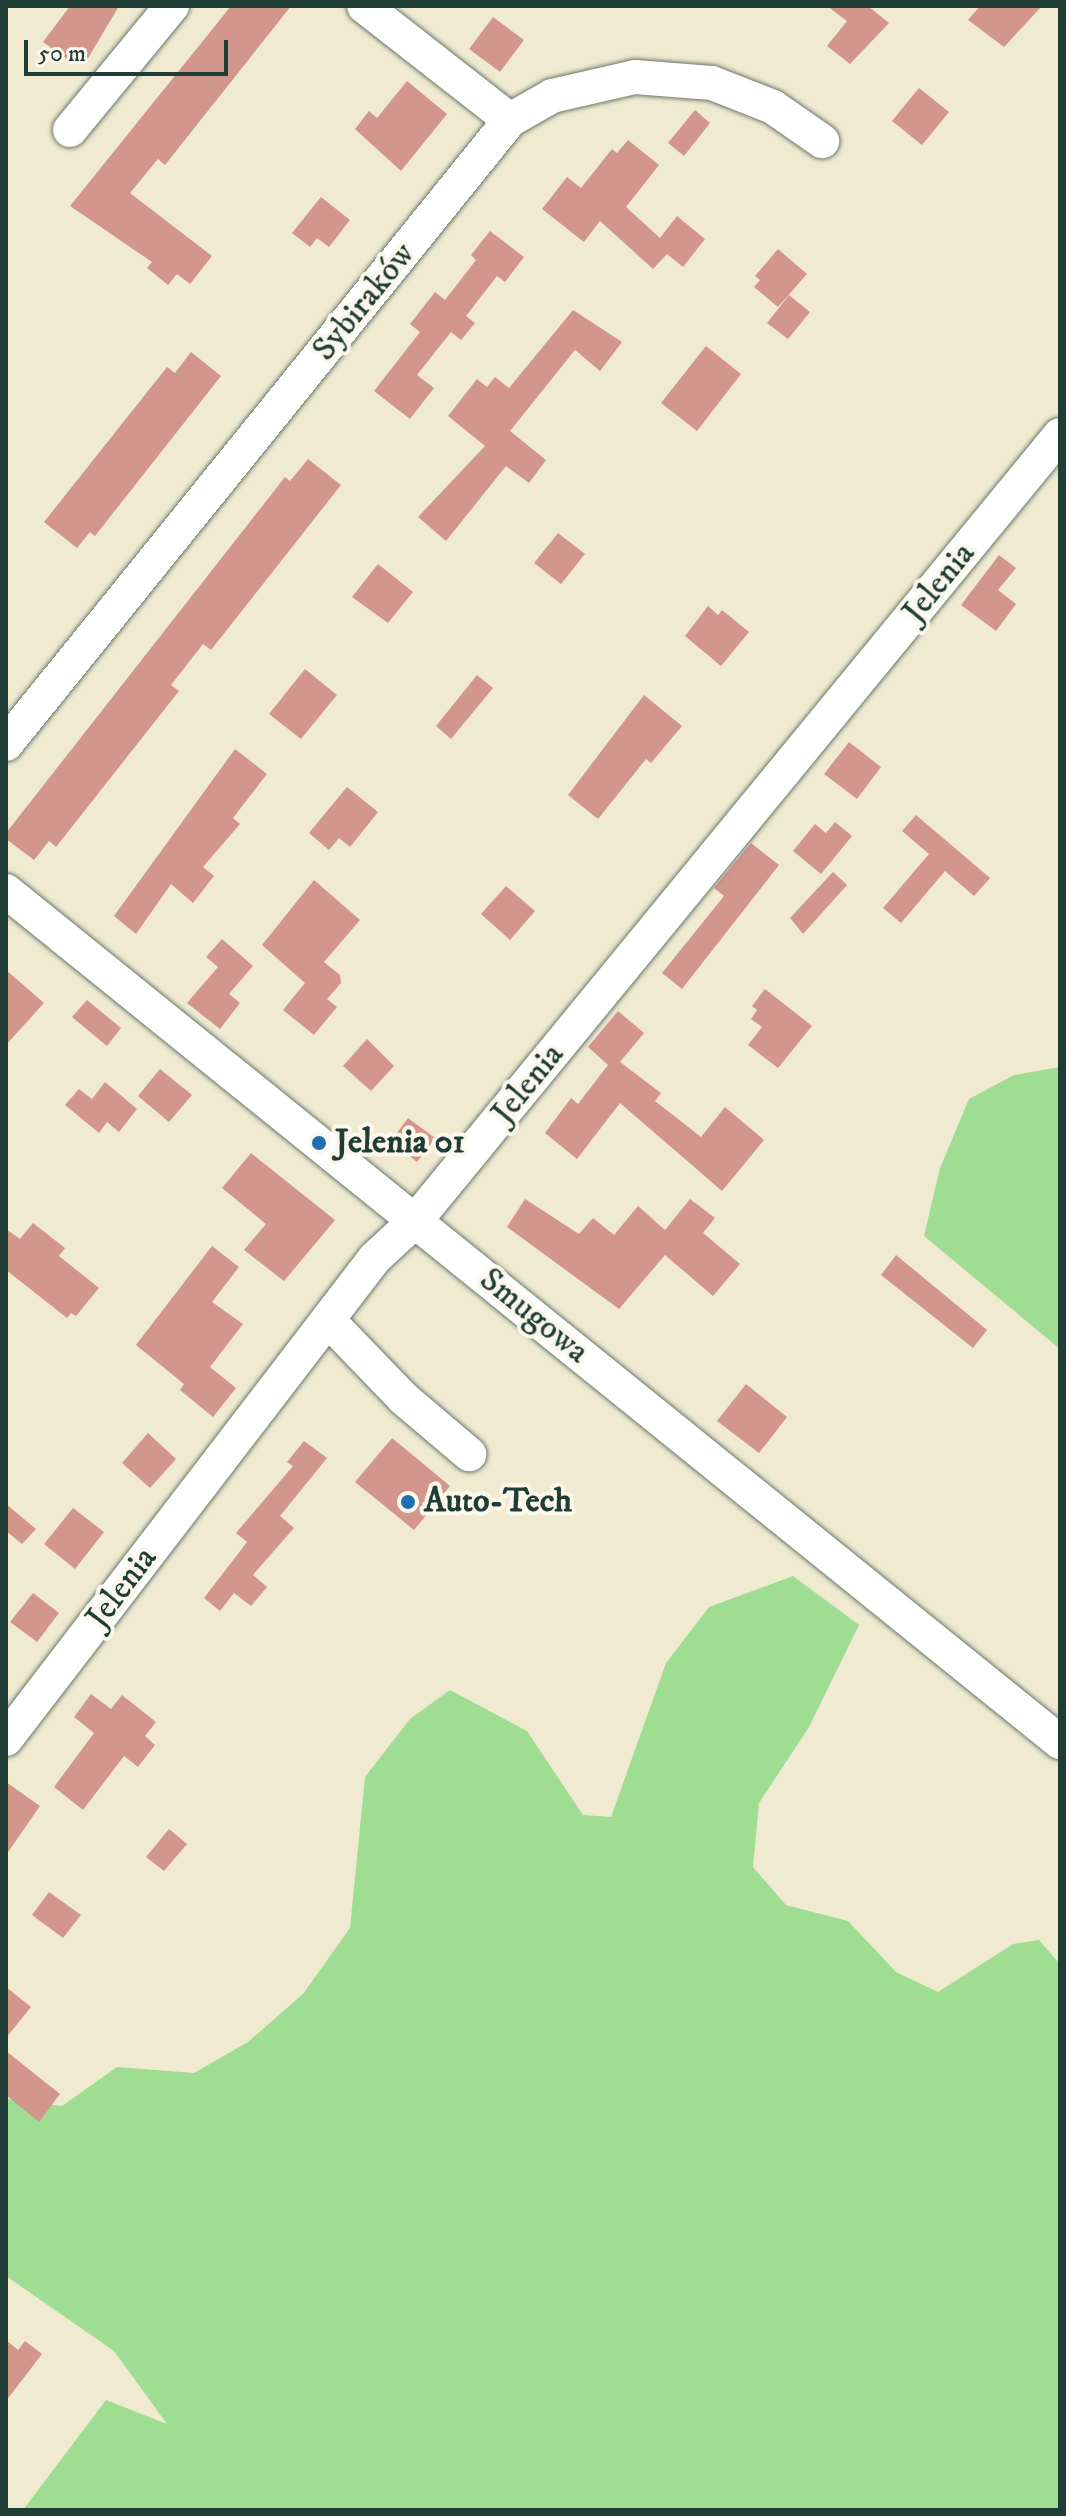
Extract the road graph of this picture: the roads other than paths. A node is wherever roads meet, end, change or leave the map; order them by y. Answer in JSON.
{"nodes":[{"id":1,"x":172,"y":6,"type":"edge"},
{"id":2,"x":364,"y":6,"type":"edge"},
{"id":3,"x":510,"y":120,"type":"junction"},
{"id":4,"x":70,"y":130,"type":"dead end"},
{"id":5,"x":822,"y":141,"type":"dead end"},
{"id":6,"x":1060,"y":435,"type":"edge"},
{"id":7,"x":6,"y":744,"type":"edge"},
{"id":8,"x":6,"y":891,"type":"edge"},
{"id":9,"x":416,"y":1220,"type":"junction"},
{"id":10,"x":328,"y":1320,"type":"junction"},
{"id":11,"x":469,"y":1454,"type":"dead end"},
{"id":12,"x":6,"y":1739,"type":"edge"},
{"id":13,"x":1060,"y":1742,"type":"edge"}],
"edges":[{"from":1,"to":4,"type":"street"},
{"from":2,"to":3,"type":"street"},
{"from":3,"to":5,"type":"street","name":"Sybiraków"},
{"from":3,"to":7,"type":"street","name":"Sybiraków"},
{"from":6,"to":9,"type":"street","name":"Jelenia"},
{"from":8,"to":9,"type":"street","name":"Smugowa"},
{"from":9,"to":10,"type":"street","name":"Jelenia"},
{"from":9,"to":13,"type":"street","name":"Smugowa"},
{"from":10,"to":11,"type":"street"},
{"from":10,"to":12,"type":"street","name":"Jelenia"}]}
